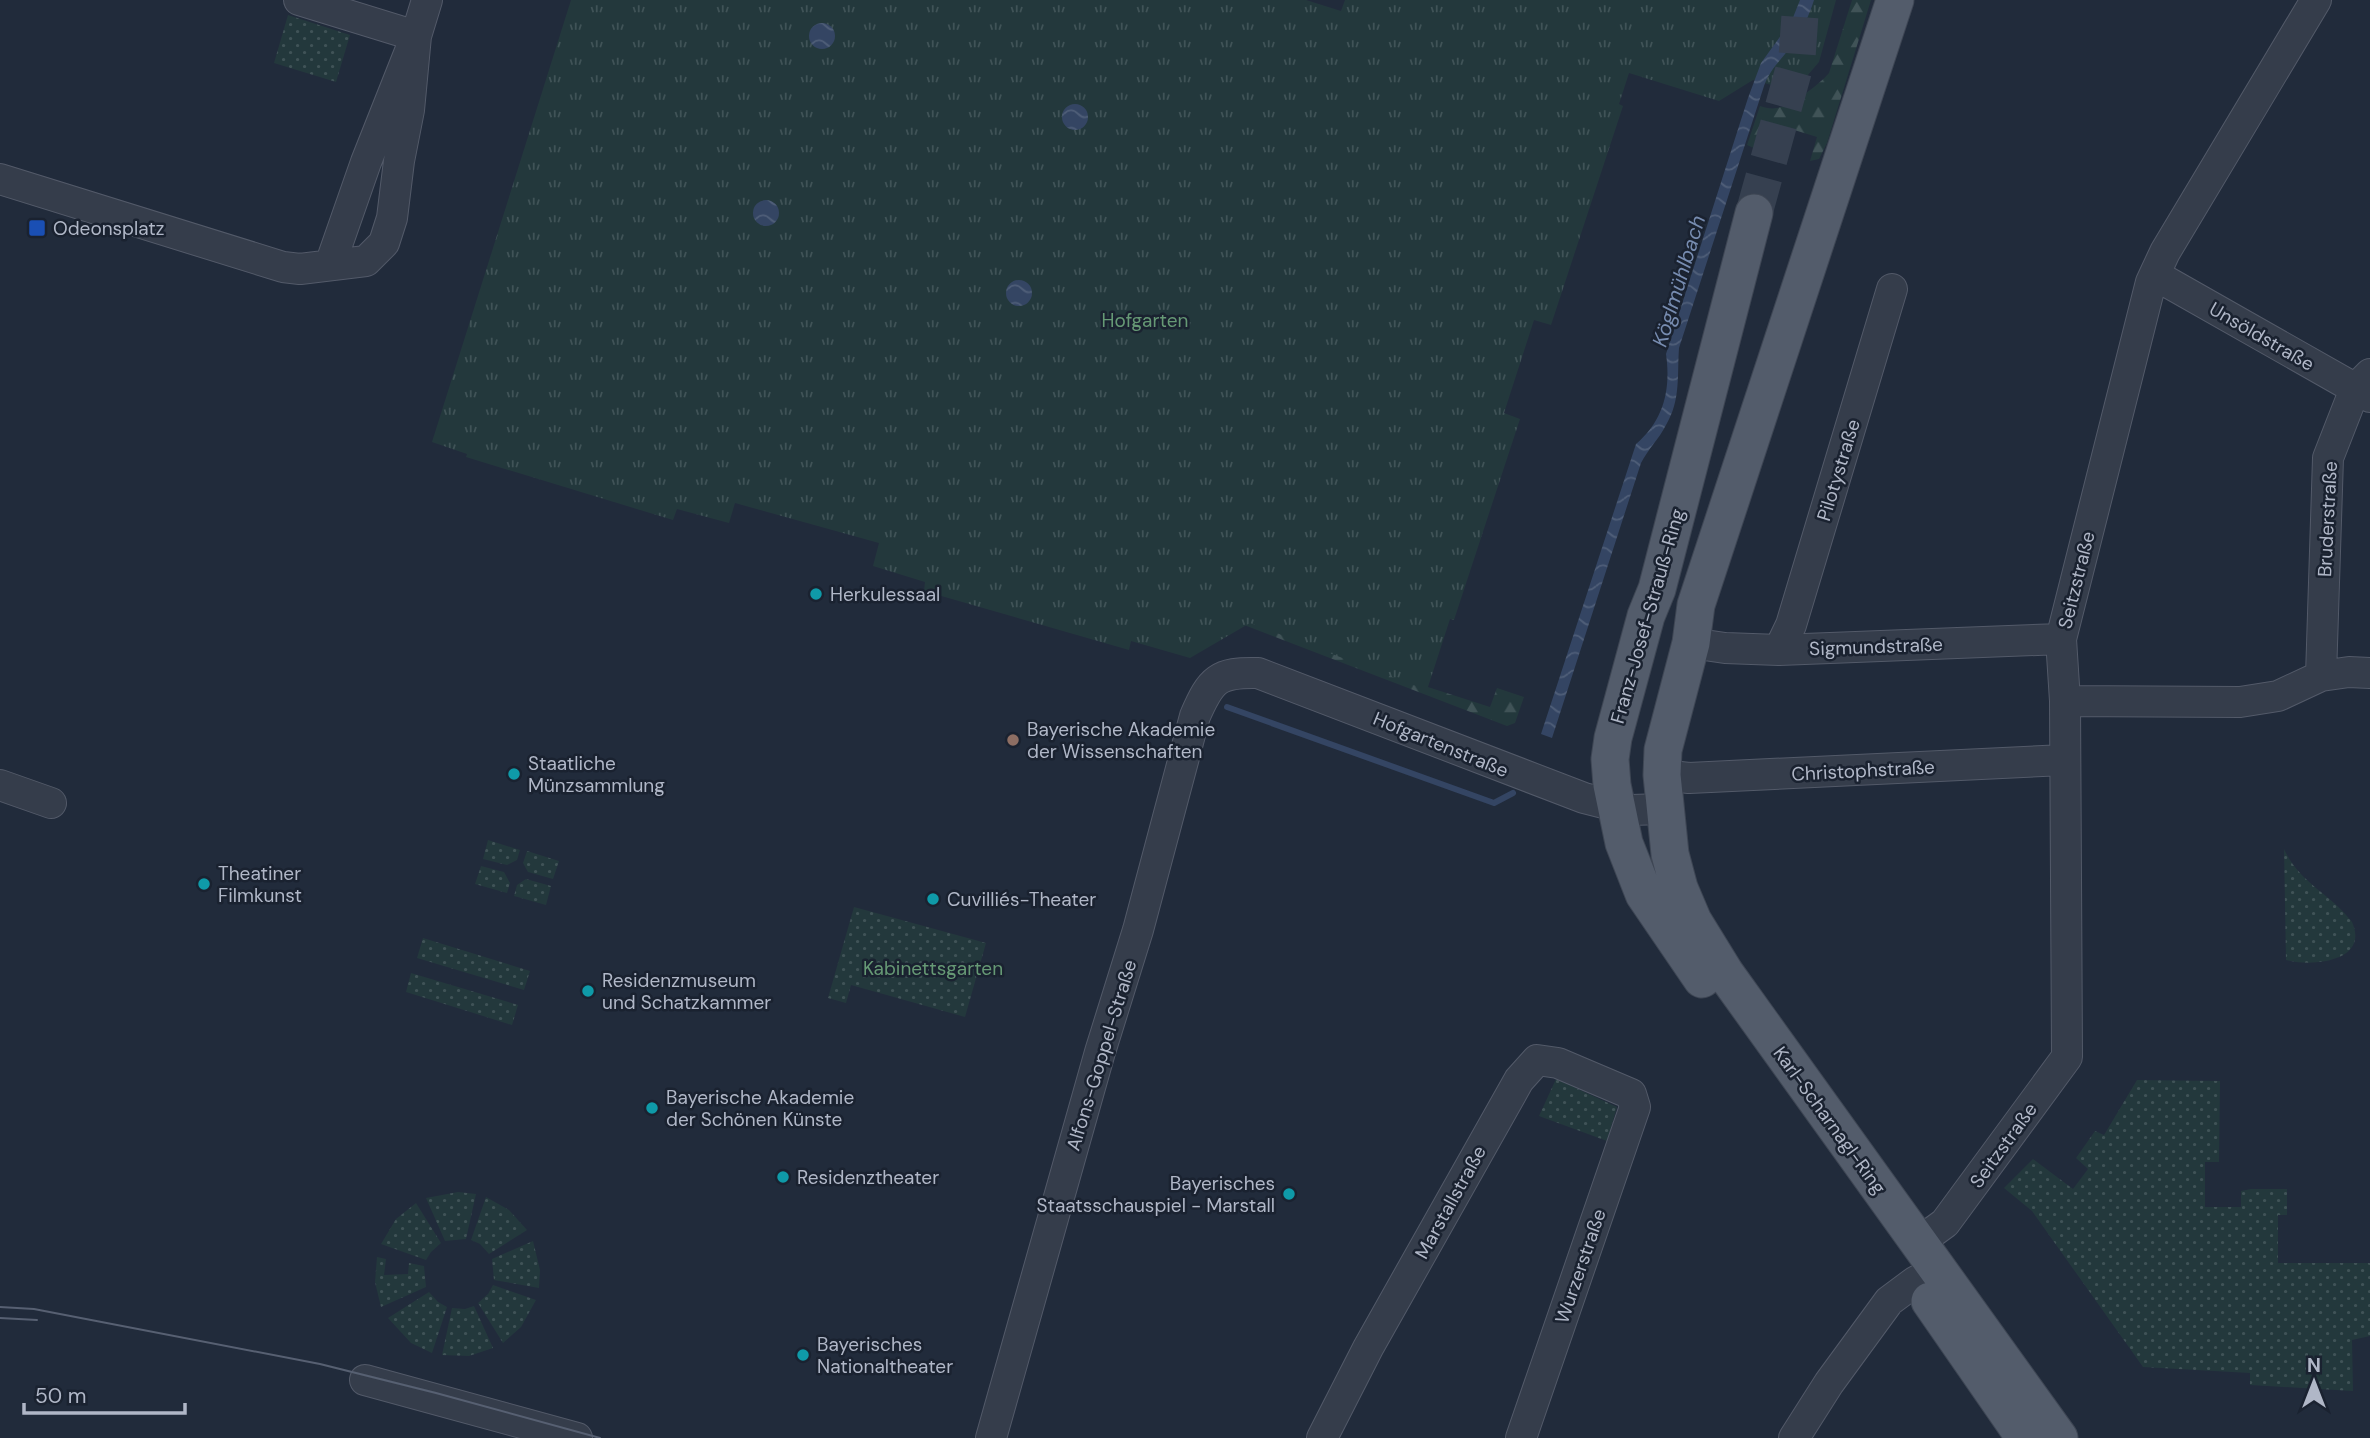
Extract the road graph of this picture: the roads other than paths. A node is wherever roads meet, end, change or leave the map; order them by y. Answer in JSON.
{"nodes":[{"id":1,"x":299,"y":0,"type":"edge"},
{"id":2,"x":427,"y":0,"type":"edge"},
{"id":3,"x":1895,"y":0,"type":"edge"},
{"id":4,"x":2316,"y":0,"type":"edge"},
{"id":5,"x":416,"y":37,"type":"junction"},
{"id":6,"x":0,"y":179,"type":"edge"},
{"id":7,"x":1754,"y":213,"type":"tunnel mouth"},
{"id":8,"x":330,"y":265,"type":"junction"},
{"id":9,"x":2155,"y":275,"type":"junction"},
{"id":10,"x":1892,"y":289,"type":"dead end"},
{"id":11,"x":2365,"y":387,"type":"edge"},
{"id":12,"x":1696,"y":605,"type":"junction"},
{"id":13,"x":2061,"y":639,"type":"junction"},
{"id":14,"x":1691,"y":643,"type":"junction"},
{"id":15,"x":1779,"y":650,"type":"junction"},
{"id":16,"x":2370,"y":673,"type":"edge"},
{"id":17,"x":1220,"y":676,"type":"joint"},
{"id":18,"x":2321,"y":676,"type":"junction"},
{"id":19,"x":2065,"y":701,"type":"junction"},
{"id":20,"x":2064,"y":761,"type":"junction"},
{"id":21,"x":0,"y":785,"type":"edge"},
{"id":22,"x":1663,"y":792,"type":"junction"},
{"id":23,"x":51,"y":803,"type":"dead end"},
{"id":24,"x":1616,"y":808,"type":"junction"},
{"id":25,"x":1631,"y":1094,"type":"joint"},
{"id":26,"x":1919,"y":1242,"type":"junction"},
{"id":27,"x":1916,"y":1281,"type":"junction"},
{"id":28,"x":365,"y":1380,"type":"dead end"},
{"id":29,"x":577,"y":1438,"type":"edge"},
{"id":30,"x":991,"y":1438,"type":"edge"},
{"id":31,"x":1322,"y":1438,"type":"edge"},
{"id":32,"x":1521,"y":1438,"type":"edge"},
{"id":33,"x":1794,"y":1438,"type":"edge"},
{"id":34,"x":2025,"y":1438,"type":"edge"},
{"id":35,"x":2059,"y":1438,"type":"edge"}],
"edges":[{"from":1,"to":5,"type":"street"},
{"from":2,"to":5,"type":"street"},
{"from":3,"to":12,"type":"main road","name":"Franz-Josef-Strauß-Ring"},
{"from":4,"to":9,"type":"street","name":"Seitzstraße"},
{"from":5,"to":8,"type":"street"},
{"from":5,"to":8,"type":"street"},
{"from":6,"to":8,"type":"street"},
{"from":7,"to":24,"type":"main road","name":"Franz-Josef-Strauß-Ring"},
{"from":9,"to":11,"type":"street","name":"Unsöldstraße"},
{"from":9,"to":13,"type":"street","name":"Seitzstraße"},
{"from":10,"to":15,"type":"street","name":"Pilotystraße"},
{"from":11,"to":18,"type":"street","name":"Bruderstraße"},
{"from":12,"to":14,"type":"main road","name":"Franz-Josef-Strauß-Ring"},
{"from":12,"to":24,"type":"main road","name":"Franz-Josef-Strauß-Ring"},
{"from":13,"to":15,"type":"street","name":"Sigmundstraße"},
{"from":13,"to":19,"type":"street","name":"Seitzstraße"},
{"from":14,"to":15,"type":"street","name":"Sigmundstraße"},
{"from":14,"to":22,"type":"main road","name":"Franz-Josef-Strauß-Ring"},
{"from":16,"to":18,"type":"street"},
{"from":17,"to":24,"type":"street","name":"Hofgartenstraße"},
{"from":17,"to":30,"type":"street","name":"Alfons-Goppel-Straße"},
{"from":18,"to":19,"type":"street"},
{"from":19,"to":20,"type":"street","name":"Seitzstraße"},
{"from":20,"to":22,"type":"street","name":"Christophstraße"},
{"from":20,"to":26,"type":"street","name":"Seitzstraße"},
{"from":21,"to":23,"type":"street"},
{"from":22,"to":24,"type":"street","name":"Hofgartenstraße"},
{"from":22,"to":26,"type":"main road","name":"Karl-Scharnagl-Ring"},
{"from":24,"to":27,"type":"main road","name":"Karl-Scharnagl-Ring"},
{"from":25,"to":31,"type":"street","name":"Marstallstraße"},
{"from":25,"to":32,"type":"street","name":"Wurzerstraße"},
{"from":26,"to":35,"type":"main road","name":"Karl-Scharnagl-Ring"},
{"from":27,"to":33,"type":"street"},
{"from":27,"to":34,"type":"main road","name":"Karl-Scharnagl-Ring"},
{"from":28,"to":29,"type":"street"}]}
